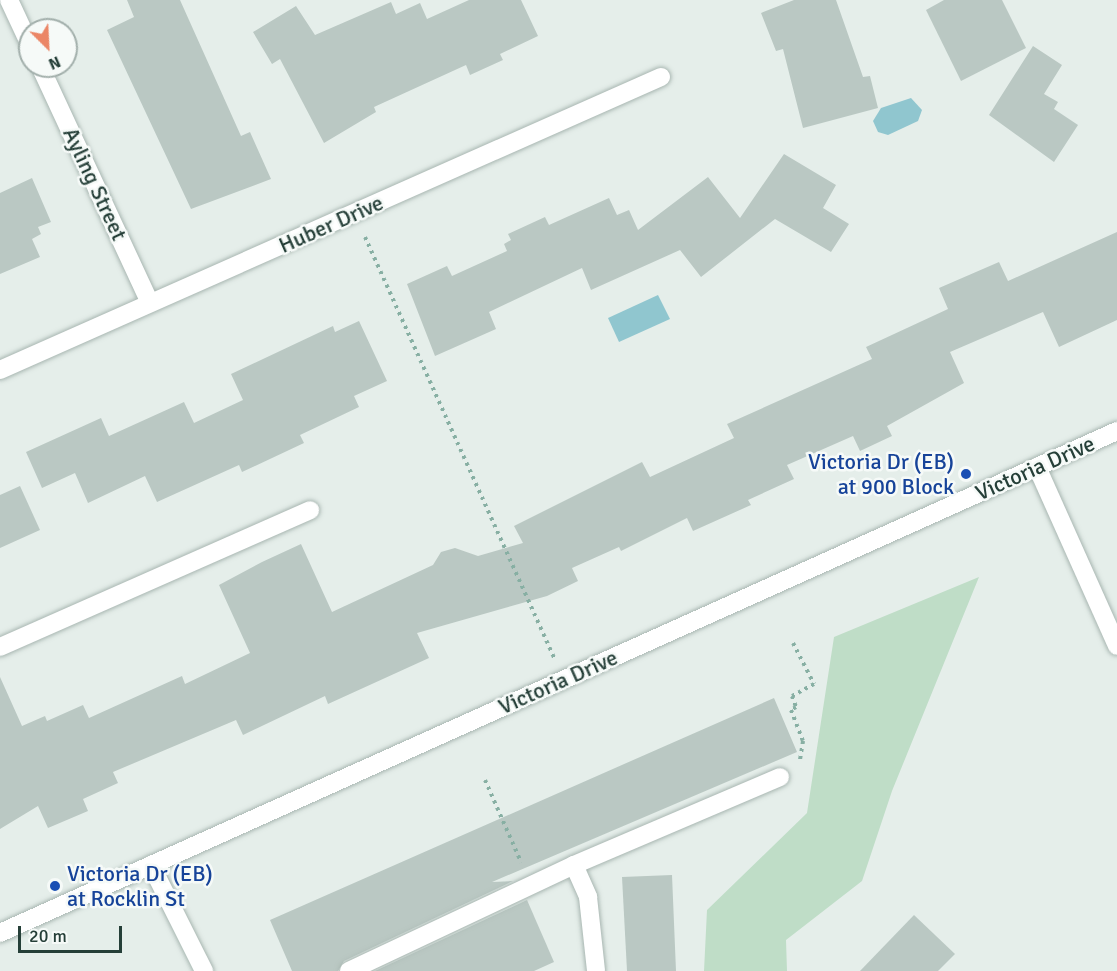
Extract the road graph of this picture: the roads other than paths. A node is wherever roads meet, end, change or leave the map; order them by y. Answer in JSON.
{"nodes":[{"id":1,"x":9,"y":0,"type":"edge"},
{"id":2,"x":18,"y":19,"type":"edge"},
{"id":3,"x":661,"y":77,"type":"dead end"},
{"id":4,"x":46,"y":78,"type":"edge"},
{"id":5,"x":150,"y":303,"type":"junction"},
{"id":6,"x":0,"y":370,"type":"edge"},
{"id":7,"x":1117,"y":431,"type":"edge"},
{"id":8,"x":1037,"y":467,"type":"junction"},
{"id":9,"x":310,"y":510,"type":"dead end"},
{"id":10,"x":1117,"y":646,"type":"edge"},
{"id":11,"x":0,"y":647,"type":"edge"},
{"id":12,"x":780,"y":777,"type":"dead end"},
{"id":13,"x":151,"y":865,"type":"junction"},
{"id":14,"x":574,"y":865,"type":"junction"},
{"id":15,"x":0,"y":933,"type":"edge"},
{"id":16,"x":204,"y":971,"type":"edge"},
{"id":17,"x":349,"y":971,"type":"edge"},
{"id":18,"x":596,"y":971,"type":"edge"}],
"edges":[{"from":1,"to":2,"type":"street"},
{"from":3,"to":5,"type":"street","name":"Huber Drive"},
{"from":4,"to":5,"type":"street","name":"Ayling Street"},
{"from":5,"to":6,"type":"street","name":"Huber Drive"},
{"from":7,"to":8,"type":"street","name":"Victoria Drive"},
{"from":8,"to":10,"type":"street"},
{"from":8,"to":13,"type":"street","name":"Victoria Drive"},
{"from":9,"to":11,"type":"street"},
{"from":12,"to":14,"type":"street"},
{"from":13,"to":15,"type":"street","name":"Victoria Drive"},
{"from":13,"to":16,"type":"street"},
{"from":14,"to":17,"type":"street"},
{"from":14,"to":18,"type":"street"}]}
